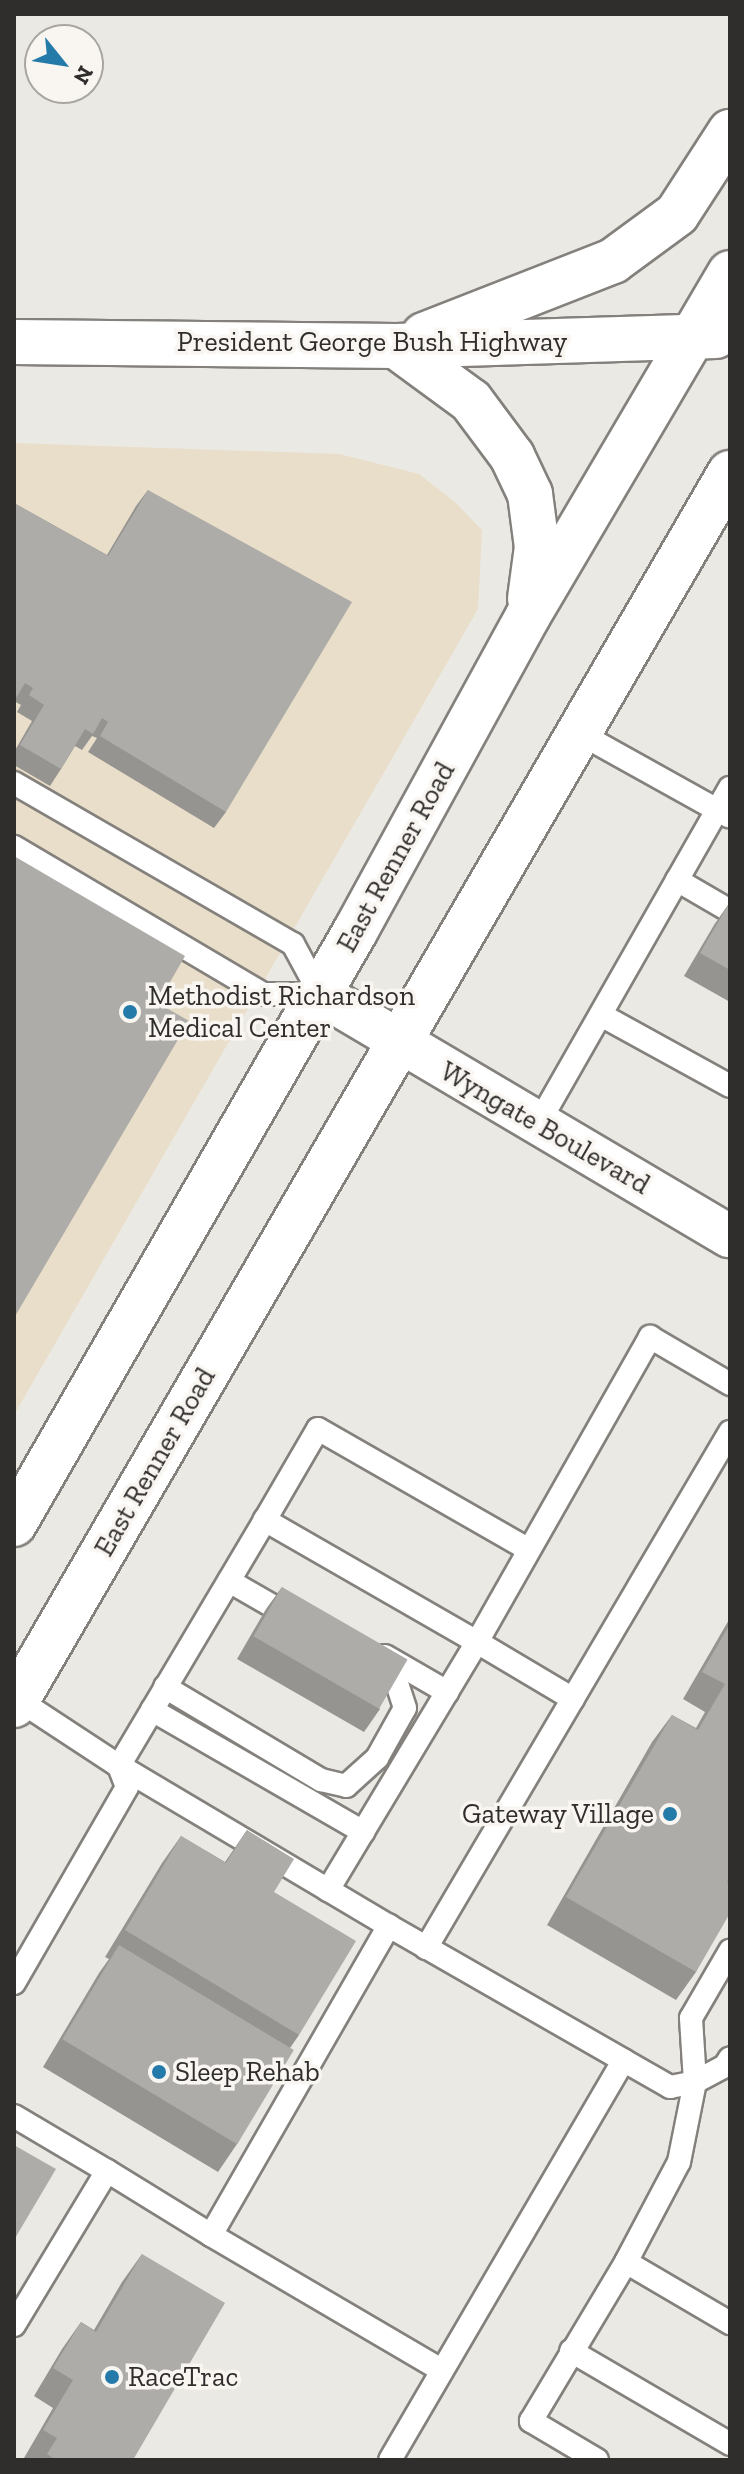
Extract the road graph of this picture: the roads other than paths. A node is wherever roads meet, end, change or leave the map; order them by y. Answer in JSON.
{"nodes":[{"id":1,"x":730,"y":132,"type":"edge"},
{"id":2,"x":730,"y":273,"type":"edge"},
{"id":3,"x":711,"y":337,"type":"edge"},
{"id":4,"x":14,"y":342,"type":"edge"},
{"id":5,"x":396,"y":346,"type":"junction"},
{"id":6,"x":730,"y":473,"type":"edge"},
{"id":7,"x":528,"y":616,"type":"junction"},
{"id":8,"x":579,"y":733,"type":"junction"},
{"id":9,"x":14,"y":783,"type":"edge"},
{"id":10,"x":730,"y":788,"type":"edge"},
{"id":11,"x":724,"y":813,"type":"edge"},
{"id":12,"x":14,"y":847,"type":"edge"},
{"id":13,"x":677,"y":880,"type":"junction"},
{"id":14,"x":75,"y":883,"type":"junction"},
{"id":15,"x":61,"y":906,"type":"edge"},
{"id":16,"x":730,"y":911,"type":"edge"},
{"id":17,"x":320,"y":994,"type":"junction"},
{"id":18,"x":601,"y":1015,"type":"junction"},
{"id":19,"x":399,"y":1043,"type":"junction"},
{"id":20,"x":730,"y":1086,"type":"edge"},
{"id":21,"x":538,"y":1124,"type":"junction"},
{"id":22,"x":730,"y":1236,"type":"edge"},
{"id":23,"x":730,"y":1384,"type":"edge"},
{"id":24,"x":730,"y":1432,"type":"edge"},
{"id":25,"x":16,"y":1517,"type":"edge"},
{"id":26,"x":265,"y":1520,"type":"junction"},
{"id":27,"x":529,"y":1550,"type":"junction"},
{"id":28,"x":232,"y":1575,"type":"junction"},
{"id":29,"x":317,"y":1624,"type":"edge"},
{"id":30,"x":477,"y":1642,"type":"junction"},
{"id":31,"x":165,"y":1687,"type":"junction"},
{"id":32,"x":447,"y":1692,"type":"junction"},
{"id":33,"x":573,"y":1699,"type":"junction"},
{"id":34,"x":15,"y":1700,"type":"edge"},
{"id":35,"x":152,"y":1710,"type":"junction"},
{"id":36,"x":119,"y":1766,"type":"junction"},
{"id":37,"x":363,"y":1832,"type":"junction"},
{"id":38,"x":328,"y":1890,"type":"junction"},
{"id":39,"x":389,"y":1926,"type":"junction"},
{"id":40,"x":426,"y":1948,"type":"junction"},
{"id":41,"x":730,"y":1951,"type":"edge"},
{"id":42,"x":14,"y":1983,"type":"edge"},
{"id":43,"x":730,"y":2058,"type":"edge"},
{"id":44,"x":624,"y":2060,"type":"junction"},
{"id":45,"x":695,"y":2082,"type":"junction"},
{"id":46,"x":14,"y":2116,"type":"edge"},
{"id":47,"x":107,"y":2171,"type":"junction"},
{"id":48,"x":211,"y":2235,"type":"junction"},
{"id":49,"x":626,"y":2262,"type":"junction"},
{"id":50,"x":730,"y":2323,"type":"edge"},
{"id":51,"x":14,"y":2325,"type":"edge"},
{"id":52,"x":571,"y":2351,"type":"junction"},
{"id":53,"x":441,"y":2370,"type":"junction"},
{"id":54,"x":730,"y":2444,"type":"edge"},
{"id":55,"x":396,"y":2458,"type":"edge"},
{"id":56,"x":597,"y":2460,"type":"edge"}],
"edges":[{"from":1,"to":5,"type":"main road"},
{"from":2,"to":3,"type":"main road","name":"East Renner Road"},
{"from":3,"to":5,"type":"main road","name":"President George Bush Highway"},
{"from":3,"to":7,"type":"main road","name":"East Renner Road"},
{"from":4,"to":5,"type":"main road","name":"President George Bush Highway"},
{"from":5,"to":7,"type":"main road"},
{"from":6,"to":8,"type":"main road","name":"East Renner Road"},
{"from":7,"to":17,"type":"main road","name":"East Renner Road"},
{"from":8,"to":11,"type":"lane"},
{"from":8,"to":19,"type":"main road","name":"East Renner Road"},
{"from":9,"to":17,"type":"lane"},
{"from":10,"to":11,"type":"lane"},
{"from":11,"to":13,"type":"lane"},
{"from":12,"to":14,"type":"lane"},
{"from":13,"to":16,"type":"lane"},
{"from":13,"to":18,"type":"lane"},
{"from":14,"to":15,"type":"lane"},
{"from":14,"to":17,"type":"lane"},
{"from":17,"to":19,"type":"street","name":"Wyngate Boulevard"},
{"from":17,"to":25,"type":"main road","name":"East Renner Road"},
{"from":18,"to":20,"type":"lane"},
{"from":18,"to":21,"type":"lane"},
{"from":19,"to":21,"type":"street","name":"Wyngate Boulevard"},
{"from":19,"to":34,"type":"main road","name":"East Renner Road"},
{"from":21,"to":22,"type":"street","name":"Wyngate Boulevard"},
{"from":23,"to":27,"type":"lane"},
{"from":24,"to":33,"type":"lane"},
{"from":26,"to":27,"type":"lane"},
{"from":26,"to":28,"type":"lane"},
{"from":26,"to":30,"type":"lane"},
{"from":27,"to":30,"type":"lane"},
{"from":28,"to":29,"type":"lane"},
{"from":28,"to":31,"type":"lane"},
{"from":30,"to":32,"type":"lane"},
{"from":30,"to":33,"type":"lane"},
{"from":31,"to":32,"type":"lane"},
{"from":31,"to":35,"type":"lane"},
{"from":32,"to":37,"type":"lane"},
{"from":33,"to":40,"type":"lane"},
{"from":34,"to":36,"type":"lane"},
{"from":35,"to":36,"type":"lane"},
{"from":35,"to":37,"type":"lane"},
{"from":36,"to":38,"type":"lane"},
{"from":36,"to":42,"type":"lane"},
{"from":37,"to":38,"type":"lane"},
{"from":38,"to":39,"type":"lane"},
{"from":39,"to":40,"type":"lane"},
{"from":39,"to":48,"type":"lane"},
{"from":40,"to":44,"type":"lane"},
{"from":41,"to":45,"type":"lane"},
{"from":43,"to":45,"type":"lane"},
{"from":44,"to":45,"type":"lane"},
{"from":44,"to":53,"type":"lane"},
{"from":45,"to":49,"type":"lane"},
{"from":46,"to":47,"type":"lane"},
{"from":47,"to":48,"type":"lane"},
{"from":47,"to":51,"type":"lane"},
{"from":48,"to":53,"type":"lane"},
{"from":49,"to":50,"type":"lane"},
{"from":49,"to":52,"type":"lane"},
{"from":52,"to":54,"type":"lane"},
{"from":52,"to":56,"type":"lane"},
{"from":53,"to":55,"type":"lane"}]}
